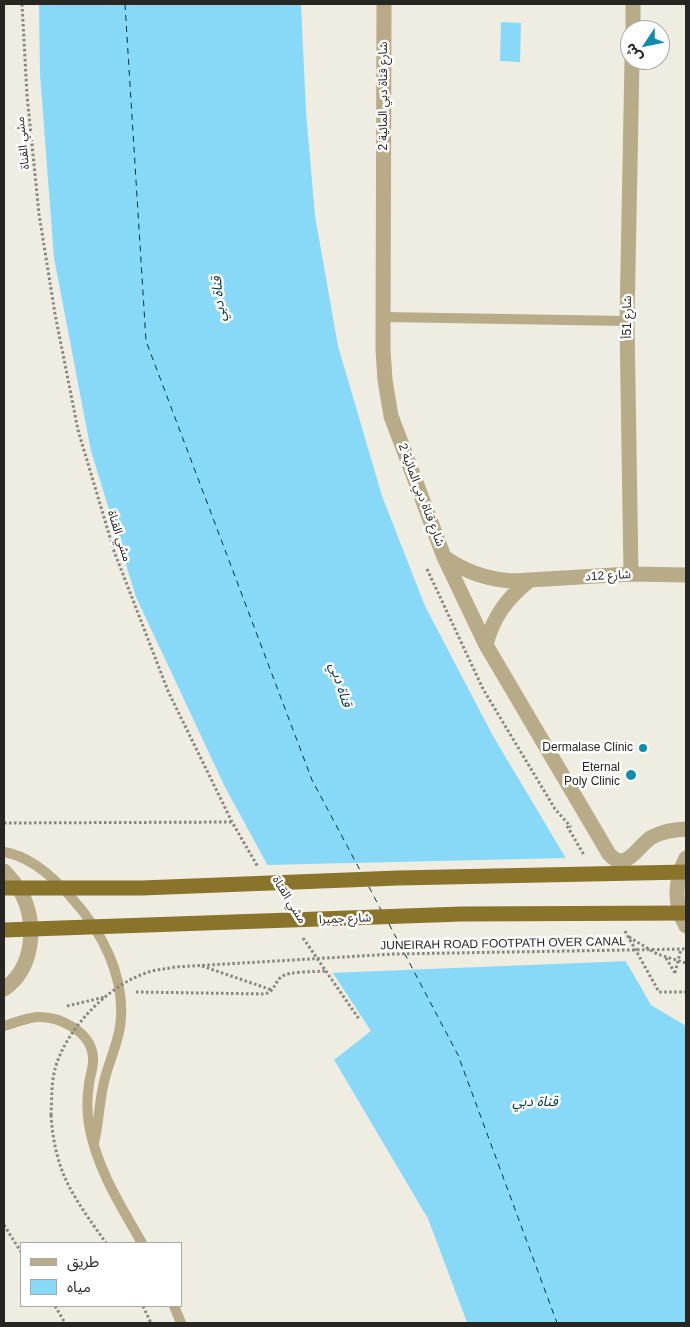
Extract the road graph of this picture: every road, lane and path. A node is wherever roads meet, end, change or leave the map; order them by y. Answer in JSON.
{"nodes":[{"id":1,"x":22,"y":4,"type":"edge"},
{"id":2,"x":384,"y":4,"type":"edge"},
{"id":3,"x":634,"y":4,"type":"edge"},
{"id":4,"x":633,"y":20,"type":"edge"},
{"id":5,"x":632,"y":70,"type":"edge"},
{"id":6,"x":384,"y":317,"type":"junction"},
{"id":7,"x":627,"y":321,"type":"junction"},
{"id":8,"x":444,"y":557,"type":"junction"},
{"id":9,"x":631,"y":574,"type":"junction"},
{"id":10,"x":686,"y":575,"type":"edge"},
{"id":11,"x":530,"y":580,"type":"junction"},
{"id":12,"x":486,"y":645,"type":"junction"},
{"id":13,"x":232,"y":822,"type":"junction"},
{"id":14,"x":4,"y":823,"type":"edge"},
{"id":15,"x":686,"y":829,"type":"edge"},
{"id":16,"x":4,"y":852,"type":"edge"},
{"id":17,"x":686,"y":858,"type":"edge"},
{"id":18,"x":4,"y":871,"type":"edge"},
{"id":19,"x":686,"y":872,"type":"edge"},
{"id":20,"x":262,"y":873,"type":"dead end"},
{"id":21,"x":4,"y":888,"type":"edge"},
{"id":22,"x":686,"y":913,"type":"edge"},
{"id":23,"x":686,"y":926,"type":"edge"},
{"id":24,"x":4,"y":930,"type":"edge"},
{"id":25,"x":298,"y":931,"type":"dead end"},
{"id":26,"x":628,"y":937,"type":"dead end"},
{"id":27,"x":681,"y":949,"type":"junction"},
{"id":28,"x":686,"y":949,"type":"edge"},
{"id":29,"x":666,"y":957,"type":"junction"},
{"id":30,"x":686,"y":963,"type":"edge"},
{"id":31,"x":202,"y":966,"type":"junction"},
{"id":32,"x":325,"y":971,"type":"junction"},
{"id":33,"x":4,"y":989,"type":"edge"},
{"id":34,"x":273,"y":990,"type":"junction"},
{"id":35,"x":120,"y":994,"type":"junction"},
{"id":36,"x":60,"y":1007,"type":"dead end"},
{"id":37,"x":360,"y":1020,"type":"dead end"},
{"id":38,"x":4,"y":1026,"type":"edge"},
{"id":39,"x":94,"y":1143,"type":"junction"},
{"id":40,"x":4,"y":1225,"type":"edge"},
{"id":41,"x":105,"y":1242,"type":"edge"},
{"id":42,"x":141,"y":1242,"type":"edge"},
{"id":43,"x":20,"y":1250,"type":"edge"},
{"id":44,"x":56,"y":1307,"type":"edge"},
{"id":45,"x":143,"y":1307,"type":"edge"},
{"id":46,"x":174,"y":1307,"type":"edge"},
{"id":47,"x":65,"y":1323,"type":"edge"},
{"id":48,"x":151,"y":1323,"type":"edge"},
{"id":49,"x":181,"y":1323,"type":"edge"}],
"edges":[{"from":1,"to":13,"type":"path","name":"مشي القناة"},
{"from":2,"to":6,"type":"street","name":"شارع قناة دبي المائية 2"},
{"from":3,"to":4,"type":"street"},
{"from":5,"to":7,"type":"street","name":"شارع 51أ"},
{"from":6,"to":7,"type":"lane"},
{"from":6,"to":8,"type":"street","name":"شارع قناة دبي المائية 2"},
{"from":7,"to":9,"type":"street","name":"شارع 51أ"},
{"from":8,"to":11,"type":"street","name":"شارع 12د"},
{"from":8,"to":12,"type":"street","name":"شارع قناة دبي المائية 2"},
{"from":9,"to":10,"type":"street","name":"شارع 12د"},
{"from":9,"to":11,"type":"street","name":"شارع 12د"},
{"from":11,"to":12,"type":"street"},
{"from":12,"to":15,"type":"street","name":"شارع قناة دبي المائية 2"},
{"from":13,"to":14,"type":"path"},
{"from":13,"to":20,"type":"path","name":"مشي القناة"},
{"from":16,"to":35,"type":"lane"},
{"from":17,"to":23,"type":"street"},
{"from":18,"to":33,"type":"street"},
{"from":19,"to":21,"type":"main road","bridge":true},
{"from":22,"to":24,"type":"main road","name":"شارع جميرا","bridge":true},
{"from":25,"to":32,"type":"path","name":"مشي القناة"},
{"from":26,"to":29,"type":"path"},
{"from":27,"to":28,"type":"path","name":"JUNEIRAH ROAD FOOTPATH OVER CANAL","bridge":true},
{"from":27,"to":29,"type":"path","bridge":true},
{"from":27,"to":31,"type":"path","name":"JUNEIRAH ROAD FOOTPATH OVER CANAL","bridge":true},
{"from":29,"to":30,"type":"path"},
{"from":31,"to":34,"type":"path"},
{"from":31,"to":41,"type":"path","name":"JUNEIRAH ROAD FOOTPATH OVER CANAL","bridge":true},
{"from":32,"to":34,"type":"path"},
{"from":32,"to":37,"type":"path","name":"مشي القناة"},
{"from":34,"to":35,"type":"path"},
{"from":35,"to":36,"type":"path"},
{"from":35,"to":39,"type":"lane"},
{"from":38,"to":39,"type":"lane"},
{"from":39,"to":42,"type":"lane"},
{"from":40,"to":43,"type":"path"},
{"from":44,"to":47,"type":"path"},
{"from":45,"to":48,"type":"path"},
{"from":46,"to":49,"type":"lane"}]}
